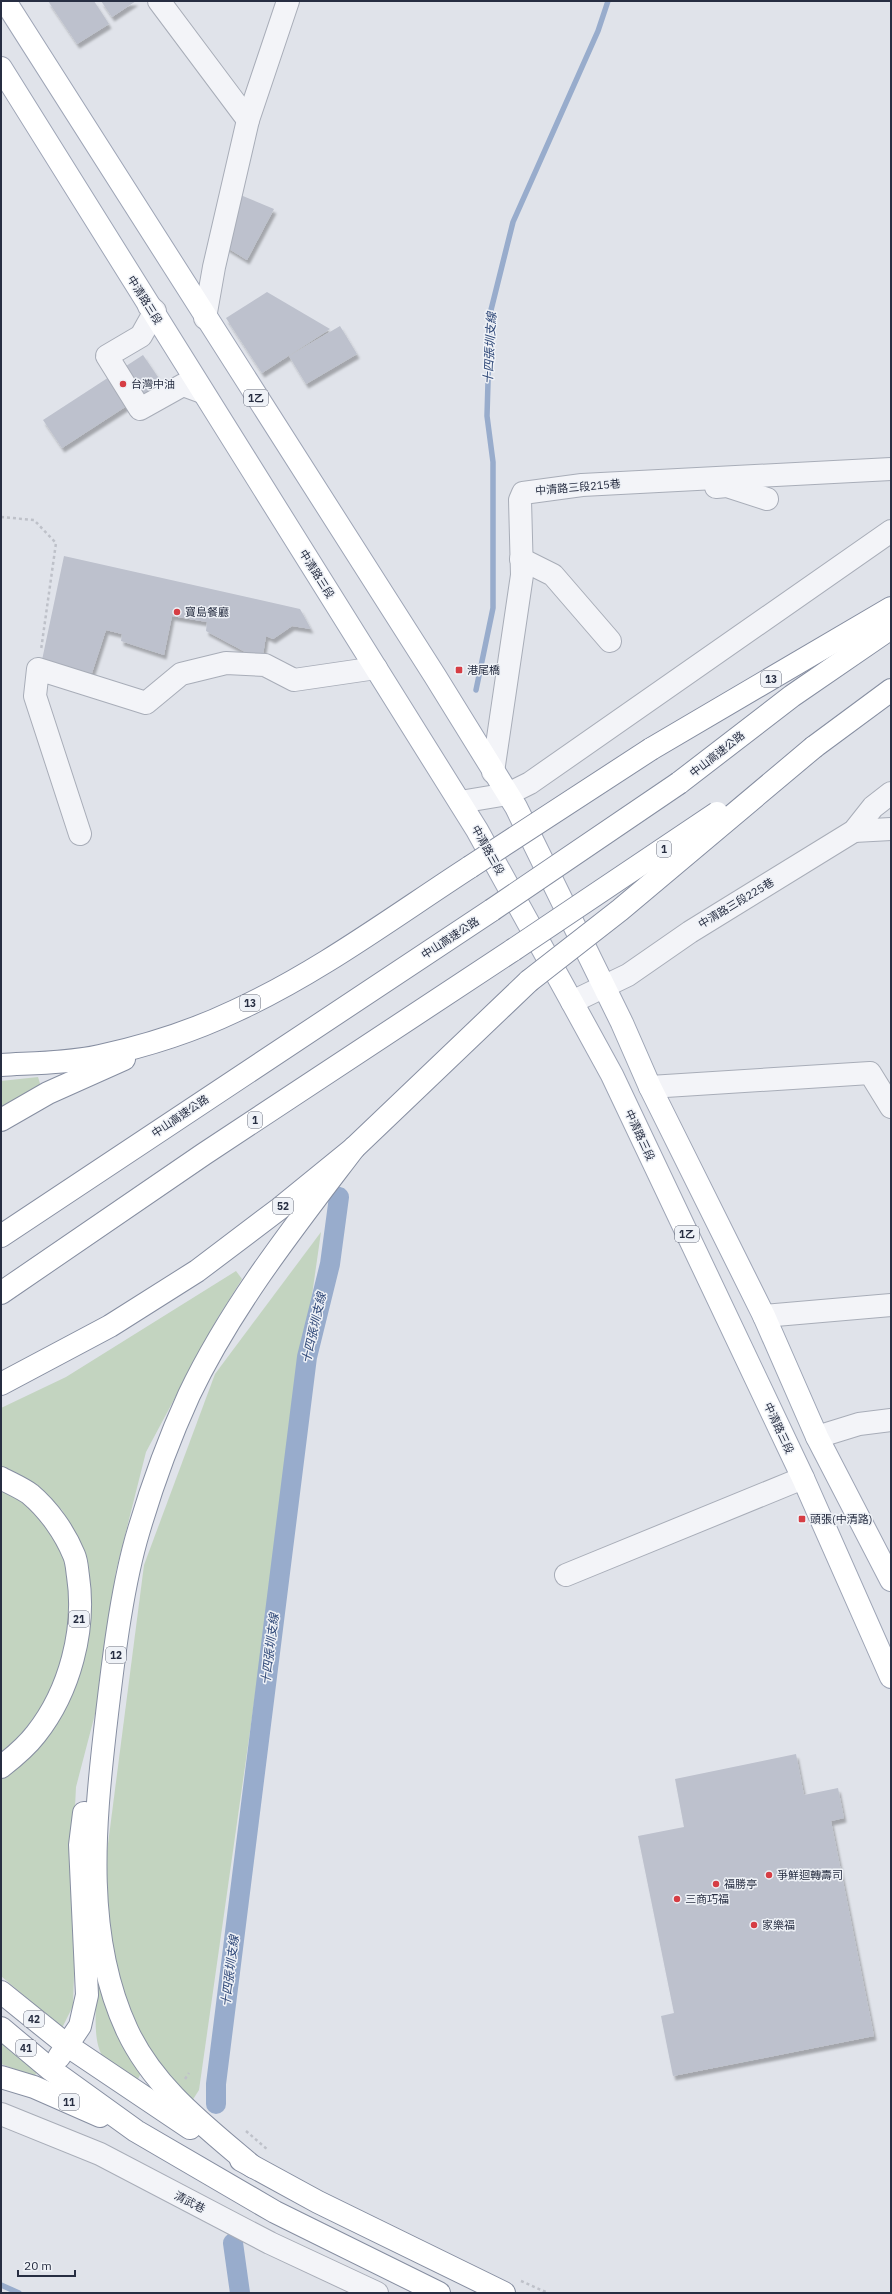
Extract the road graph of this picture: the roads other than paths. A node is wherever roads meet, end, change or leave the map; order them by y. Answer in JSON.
{"nodes":[{"id":1,"x":5,"y":1,"type":"edge"},
{"id":2,"x":288,"y":1,"type":"edge"},
{"id":3,"x":166,"y":3,"type":"edge"},
{"id":4,"x":1,"y":68,"type":"edge"},
{"id":5,"x":248,"y":120,"type":"junction"},
{"id":6,"x":151,"y":310,"type":"junction"},
{"id":7,"x":205,"y":318,"type":"junction"},
{"id":8,"x":202,"y":392,"type":"junction"},
{"id":9,"x":891,"y":469,"type":"edge"},
{"id":10,"x":614,"y":484,"type":"junction"},
{"id":11,"x":767,"y":499,"type":"dead end"},
{"id":12,"x":891,"y":531,"type":"edge"},
{"id":13,"x":521,"y":558,"type":"junction"},
{"id":14,"x":891,"y":608,"type":"edge"},
{"id":15,"x":891,"y":628,"type":"edge"},
{"id":16,"x":610,"y":641,"type":"dead end"},
{"id":17,"x":376,"y":668,"type":"junction"},
{"id":18,"x":891,"y":690,"type":"edge"},
{"id":19,"x":814,"y":747,"type":"junction"},
{"id":20,"x":493,"y":772,"type":"junction"},
{"id":21,"x":891,"y":793,"type":"edge"},
{"id":22,"x":508,"y":794,"type":"junction"},
{"id":23,"x":460,"y":802,"type":"junction"},
{"id":24,"x":891,"y":829,"type":"edge"},
{"id":25,"x":854,"y":831,"type":"junction"},
{"id":26,"x":80,"y":834,"type":"dead end"},
{"id":27,"x":603,"y":987,"type":"junction"},
{"id":28,"x":572,"y":1002,"type":"junction"},
{"id":29,"x":172,"y":1036,"type":"junction"},
{"id":30,"x":1,"y":1065,"type":"edge"},
{"id":31,"x":650,"y":1087,"type":"junction"},
{"id":32,"x":891,"y":1107,"type":"edge"},
{"id":33,"x":1,"y":1120,"type":"edge"},
{"id":34,"x":354,"y":1148,"type":"junction"},
{"id":35,"x":1,"y":1236,"type":"edge"},
{"id":36,"x":1,"y":1293,"type":"edge"},
{"id":37,"x":891,"y":1305,"type":"edge"},
{"id":38,"x":764,"y":1316,"type":"junction"},
{"id":39,"x":1,"y":1384,"type":"edge"},
{"id":40,"x":891,"y":1420,"type":"edge"},
{"id":41,"x":817,"y":1437,"type":"junction"},
{"id":42,"x":1,"y":1478,"type":"edge"},
{"id":43,"x":803,"y":1478,"type":"junction"},
{"id":44,"x":566,"y":1575,"type":"dead end"},
{"id":45,"x":891,"y":1580,"type":"edge"},
{"id":46,"x":891,"y":1677,"type":"edge"},
{"id":47,"x":108,"y":1706,"type":"junction"},
{"id":48,"x":1,"y":1767,"type":"edge"},
{"id":49,"x":1,"y":1992,"type":"edge"},
{"id":50,"x":1,"y":2028,"type":"edge"},
{"id":51,"x":68,"y":2046,"type":"junction"},
{"id":52,"x":50,"y":2069,"type":"junction"},
{"id":53,"x":1,"y":2077,"type":"edge"},
{"id":54,"x":1,"y":2114,"type":"edge"},
{"id":55,"x":136,"y":2131,"type":"junction"},
{"id":56,"x":253,"y":2168,"type":"junction"},
{"id":57,"x":512,"y":2287,"type":"edge"},
{"id":58,"x":377,"y":2293,"type":"edge"},
{"id":59,"x":439,"y":2293,"type":"edge"}],
"edges":[{"from":1,"to":7,"type":"main road","number":"1乙"},
{"from":2,"to":5,"type":"street"},
{"from":3,"to":5,"type":"street"},
{"from":4,"to":6,"type":"main road","name":"中清路三段","number":"1乙"},
{"from":5,"to":7,"type":"street"},
{"from":6,"to":8,"type":"main road","name":"中清路三段","number":"1乙"},
{"from":6,"to":8,"type":"street"},
{"from":7,"to":20,"type":"main road","number":"1乙"},
{"from":8,"to":17,"type":"main road","name":"中清路三段","number":"1乙"},
{"from":9,"to":10,"type":"street","name":"中清路三段215巷"},
{"from":10,"to":11,"type":"street"},
{"from":10,"to":13,"type":"street","name":"中清路三段215巷"},
{"from":12,"to":22,"type":"street"},
{"from":13,"to":16,"type":"street"},
{"from":13,"to":20,"type":"street","name":"中清路三段215巷"},
{"from":14,"to":29,"type":"main road","number":"13","bridge":true},
{"from":15,"to":35,"type":"main road","name":"中山高速公路","bridge":true},
{"from":17,"to":23,"type":"main road","name":"中清路三段","number":"1乙"},
{"from":17,"to":26,"type":"street"},
{"from":18,"to":19,"type":"main road","number":"1"},
{"from":19,"to":34,"type":"main road","number":"52","bridge":true},
{"from":19,"to":36,"type":"main road","number":"1","bridge":true},
{"from":20,"to":22,"type":"main road","number":"1乙"},
{"from":21,"to":25,"type":"street","name":"中清路三段225巷"},
{"from":22,"to":23,"type":"street"},
{"from":22,"to":27,"type":"main road","number":"1乙"},
{"from":23,"to":28,"type":"main road","name":"中清路三段","number":"1乙"},
{"from":24,"to":25,"type":"street"},
{"from":25,"to":27,"type":"street","name":"中清路三段225巷"},
{"from":27,"to":28,"type":"street","name":"中清路三段225巷"},
{"from":27,"to":31,"type":"main road","number":"1乙"},
{"from":28,"to":43,"type":"main road","name":"中清路三段","number":"1乙"},
{"from":29,"to":30,"type":"main road","number":"13"},
{"from":29,"to":33,"type":"main road"},
{"from":31,"to":32,"type":"street"},
{"from":31,"to":38,"type":"main road","number":"1乙"},
{"from":34,"to":39,"type":"main road","number":"52"},
{"from":34,"to":47,"type":"main road","number":"12"},
{"from":37,"to":38,"type":"street"},
{"from":38,"to":41,"type":"main road","number":"1乙"},
{"from":40,"to":41,"type":"street"},
{"from":41,"to":45,"type":"main road","number":"1乙"},
{"from":42,"to":48,"type":"main road","number":"21"},
{"from":43,"to":44,"type":"street"},
{"from":43,"to":46,"type":"main road","name":"中清路三段","number":"1乙"},
{"from":47,"to":51,"type":"main road"},
{"from":47,"to":56,"type":"main road","number":"12"},
{"from":49,"to":51,"type":"main road","number":"42"},
{"from":50,"to":52,"type":"main road","number":"41"},
{"from":51,"to":52,"type":"main road"},
{"from":51,"to":56,"type":"main road"},
{"from":52,"to":55,"type":"main road"},
{"from":53,"to":55,"type":"main road","number":"11"},
{"from":54,"to":58,"type":"street","name":"清武巷"},
{"from":55,"to":59,"type":"main road"},
{"from":56,"to":57,"type":"main road"}]}
